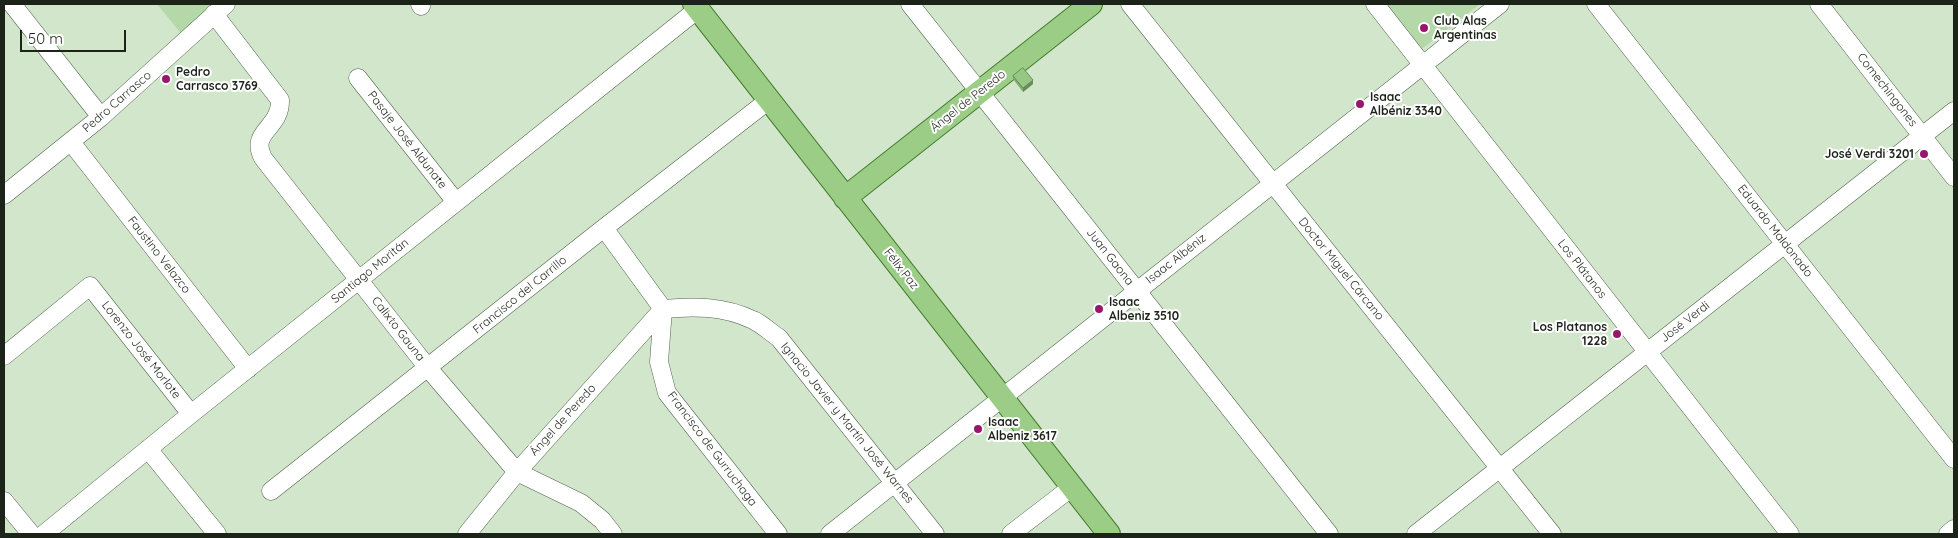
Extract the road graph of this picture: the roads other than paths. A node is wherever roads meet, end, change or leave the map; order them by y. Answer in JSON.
{"nodes":[{"id":1,"x":12,"y":4,"type":"edge"},
{"id":2,"x":910,"y":4,"type":"edge"},
{"id":3,"x":1091,"y":4,"type":"edge"},
{"id":4,"x":1130,"y":4,"type":"edge"},
{"id":5,"x":1375,"y":4,"type":"edge"},
{"id":6,"x":1500,"y":4,"type":"edge"},
{"id":7,"x":1596,"y":4,"type":"edge"},
{"id":8,"x":1819,"y":4,"type":"edge"},
{"id":9,"x":696,"y":6,"type":"edge"},
{"id":10,"x":220,"y":9,"type":"edge"},
{"id":11,"x":1422,"y":64,"type":"junction"},
{"id":12,"x":358,"y":78,"type":"dead end"},
{"id":13,"x":979,"y":92,"type":"junction"},
{"id":14,"x":769,"y":100,"type":"junction"},
{"id":15,"x":1954,"y":111,"type":"edge"},
{"id":16,"x":101,"y":117,"type":"junction"},
{"id":17,"x":71,"y":142,"type":"junction"},
{"id":18,"x":1954,"y":177,"type":"edge"},
{"id":19,"x":1272,"y":184,"type":"junction"},
{"id":20,"x":4,"y":196,"type":"edge"},
{"id":21,"x":845,"y":198,"type":"junction"},
{"id":22,"x":456,"y":202,"type":"junction"},
{"id":23,"x":604,"y":228,"type":"junction"},
{"id":24,"x":1785,"y":244,"type":"junction"},
{"id":25,"x":359,"y":280,"type":"junction"},
{"id":26,"x":1137,"y":291,"type":"junction"},
{"id":27,"x":663,"y":308,"type":"junction"},
{"id":28,"x":1647,"y":352,"type":"junction"},
{"id":29,"x":4,"y":356,"type":"edge"},
{"id":30,"x":428,"y":368,"type":"junction"},
{"id":31,"x":248,"y":369,"type":"junction"},
{"id":32,"x":1002,"y":398,"type":"junction"},
{"id":33,"x":191,"y":414,"type":"junction"},
{"id":34,"x":148,"y":449,"type":"junction"},
{"id":35,"x":1954,"y":459,"type":"edge"},
{"id":36,"x":1500,"y":468,"type":"junction"},
{"id":37,"x":517,"y":472,"type":"junction"},
{"id":38,"x":895,"y":483,"type":"junction"},
{"id":39,"x":1072,"y":487,"type":"junction"},
{"id":40,"x":271,"y":491,"type":"dead end"},
{"id":41,"x":4,"y":501,"type":"edge"},
{"id":42,"x":1954,"y":529,"type":"edge"},
{"id":43,"x":31,"y":534,"type":"edge"},
{"id":44,"x":44,"y":534,"type":"edge"},
{"id":45,"x":216,"y":534,"type":"edge"},
{"id":46,"x":466,"y":534,"type":"edge"},
{"id":47,"x":614,"y":534,"type":"edge"},
{"id":48,"x":778,"y":534,"type":"edge"},
{"id":49,"x":830,"y":534,"type":"edge"},
{"id":50,"x":935,"y":534,"type":"edge"},
{"id":51,"x":1011,"y":534,"type":"edge"},
{"id":52,"x":1109,"y":534,"type":"edge"},
{"id":53,"x":1329,"y":534,"type":"edge"},
{"id":54,"x":1416,"y":534,"type":"edge"},
{"id":55,"x":1552,"y":534,"type":"edge"},
{"id":56,"x":1790,"y":534,"type":"edge"},
{"id":57,"x":1948,"y":534,"type":"edge"}],
"edges":[{"from":1,"to":16,"type":"street"},
{"from":2,"to":13,"type":"street","name":"Juan Gaona"},
{"from":3,"to":13,"type":"main road","name":"Ángel de Peredo"},
{"from":4,"to":19,"type":"street","name":"Doctor Miguel Cárcano"},
{"from":5,"to":11,"type":"street","name":"Los Plátanos"},
{"from":6,"to":11,"type":"street","name":"Isaac Albéniz"},
{"from":7,"to":24,"type":"street","name":"Eduardo Maldonado"},
{"from":8,"to":18,"type":"street","name":"Comechingones"},
{"from":9,"to":14,"type":"main road","name":"Félix Paz"},
{"from":9,"to":22,"type":"street","name":"Santiago Moritán"},
{"from":10,"to":16,"type":"street","name":"Pedro Carrasco"},
{"from":10,"to":25,"type":"street","name":"Calixto Gauna"},
{"from":11,"to":19,"type":"street","name":"Isaac Albéniz"},
{"from":11,"to":28,"type":"street","name":"Los Plátanos"},
{"from":12,"to":22,"type":"street","name":"Pasaje José Aldunate"},
{"from":13,"to":21,"type":"main road","name":"Ángel de Peredo"},
{"from":13,"to":26,"type":"street","name":"Juan Gaona"},
{"from":14,"to":21,"type":"main road","name":"Félix Paz"},
{"from":14,"to":23,"type":"street","name":"Francisco del Carrillo"},
{"from":15,"to":24,"type":"street","name":"José Verdi"},
{"from":16,"to":17,"type":"street","name":"Pedro Carrasco"},
{"from":17,"to":20,"type":"street","name":"Pedro Carrasco"},
{"from":17,"to":31,"type":"street","name":"Faustino Velazco"},
{"from":19,"to":26,"type":"street","name":"Isaac Albéniz"},
{"from":19,"to":36,"type":"street","name":"Doctor Miguel Cárcano"},
{"from":21,"to":32,"type":"main road","name":"Félix Paz"},
{"from":22,"to":25,"type":"street","name":"Santiago Moritán"},
{"from":23,"to":27,"type":"street"},
{"from":23,"to":30,"type":"street","name":"Francisco del Carrillo"},
{"from":24,"to":28,"type":"street","name":"José Verdi"},
{"from":24,"to":35,"type":"street","name":"Eduardo Maldonado"},
{"from":25,"to":30,"type":"street","name":"Calixto Gauna"},
{"from":25,"to":31,"type":"street","name":"Santiago Moritán"},
{"from":26,"to":32,"type":"street","name":"Isaac Albéniz"},
{"from":26,"to":53,"type":"street","name":"Juan Gaona"},
{"from":27,"to":37,"type":"street","name":"Ángel de Peredo"},
{"from":27,"to":38,"type":"street","name":"Ignacio Javier y Martín José Warnes"},
{"from":27,"to":48,"type":"street","name":"Francisco de Gurruchaga"},
{"from":28,"to":36,"type":"street","name":"José Verdi"},
{"from":28,"to":56,"type":"street","name":"Los Plátanos"},
{"from":29,"to":33,"type":"street","name":"Lorenzo José Morlote"},
{"from":30,"to":37,"type":"street","name":"Calixto Gauna"},
{"from":30,"to":40,"type":"street","name":"Francisco del Carrillo"},
{"from":31,"to":33,"type":"street","name":"Santiago Moritán"},
{"from":32,"to":38,"type":"street","name":"Isaac Albéniz"},
{"from":32,"to":39,"type":"main road","name":"Félix Paz"},
{"from":33,"to":34,"type":"street","name":"Santiago Moritán"},
{"from":34,"to":44,"type":"street","name":"Santiago Moritán"},
{"from":34,"to":45,"type":"street"},
{"from":36,"to":54,"type":"street","name":"José Verdi"},
{"from":36,"to":55,"type":"street","name":"Doctor Miguel Cárcano"},
{"from":37,"to":46,"type":"street","name":"Ángel de Peredo"},
{"from":37,"to":47,"type":"street","name":"Calixto Gauna"},
{"from":38,"to":49,"type":"street","name":"Isaac Albéniz"},
{"from":38,"to":50,"type":"street","name":"Ignacio Javier y Martín José Warnes"},
{"from":39,"to":51,"type":"street"},
{"from":39,"to":52,"type":"main road","name":"Félix Paz"},
{"from":41,"to":43,"type":"street"},
{"from":42,"to":57,"type":"street"}]}
